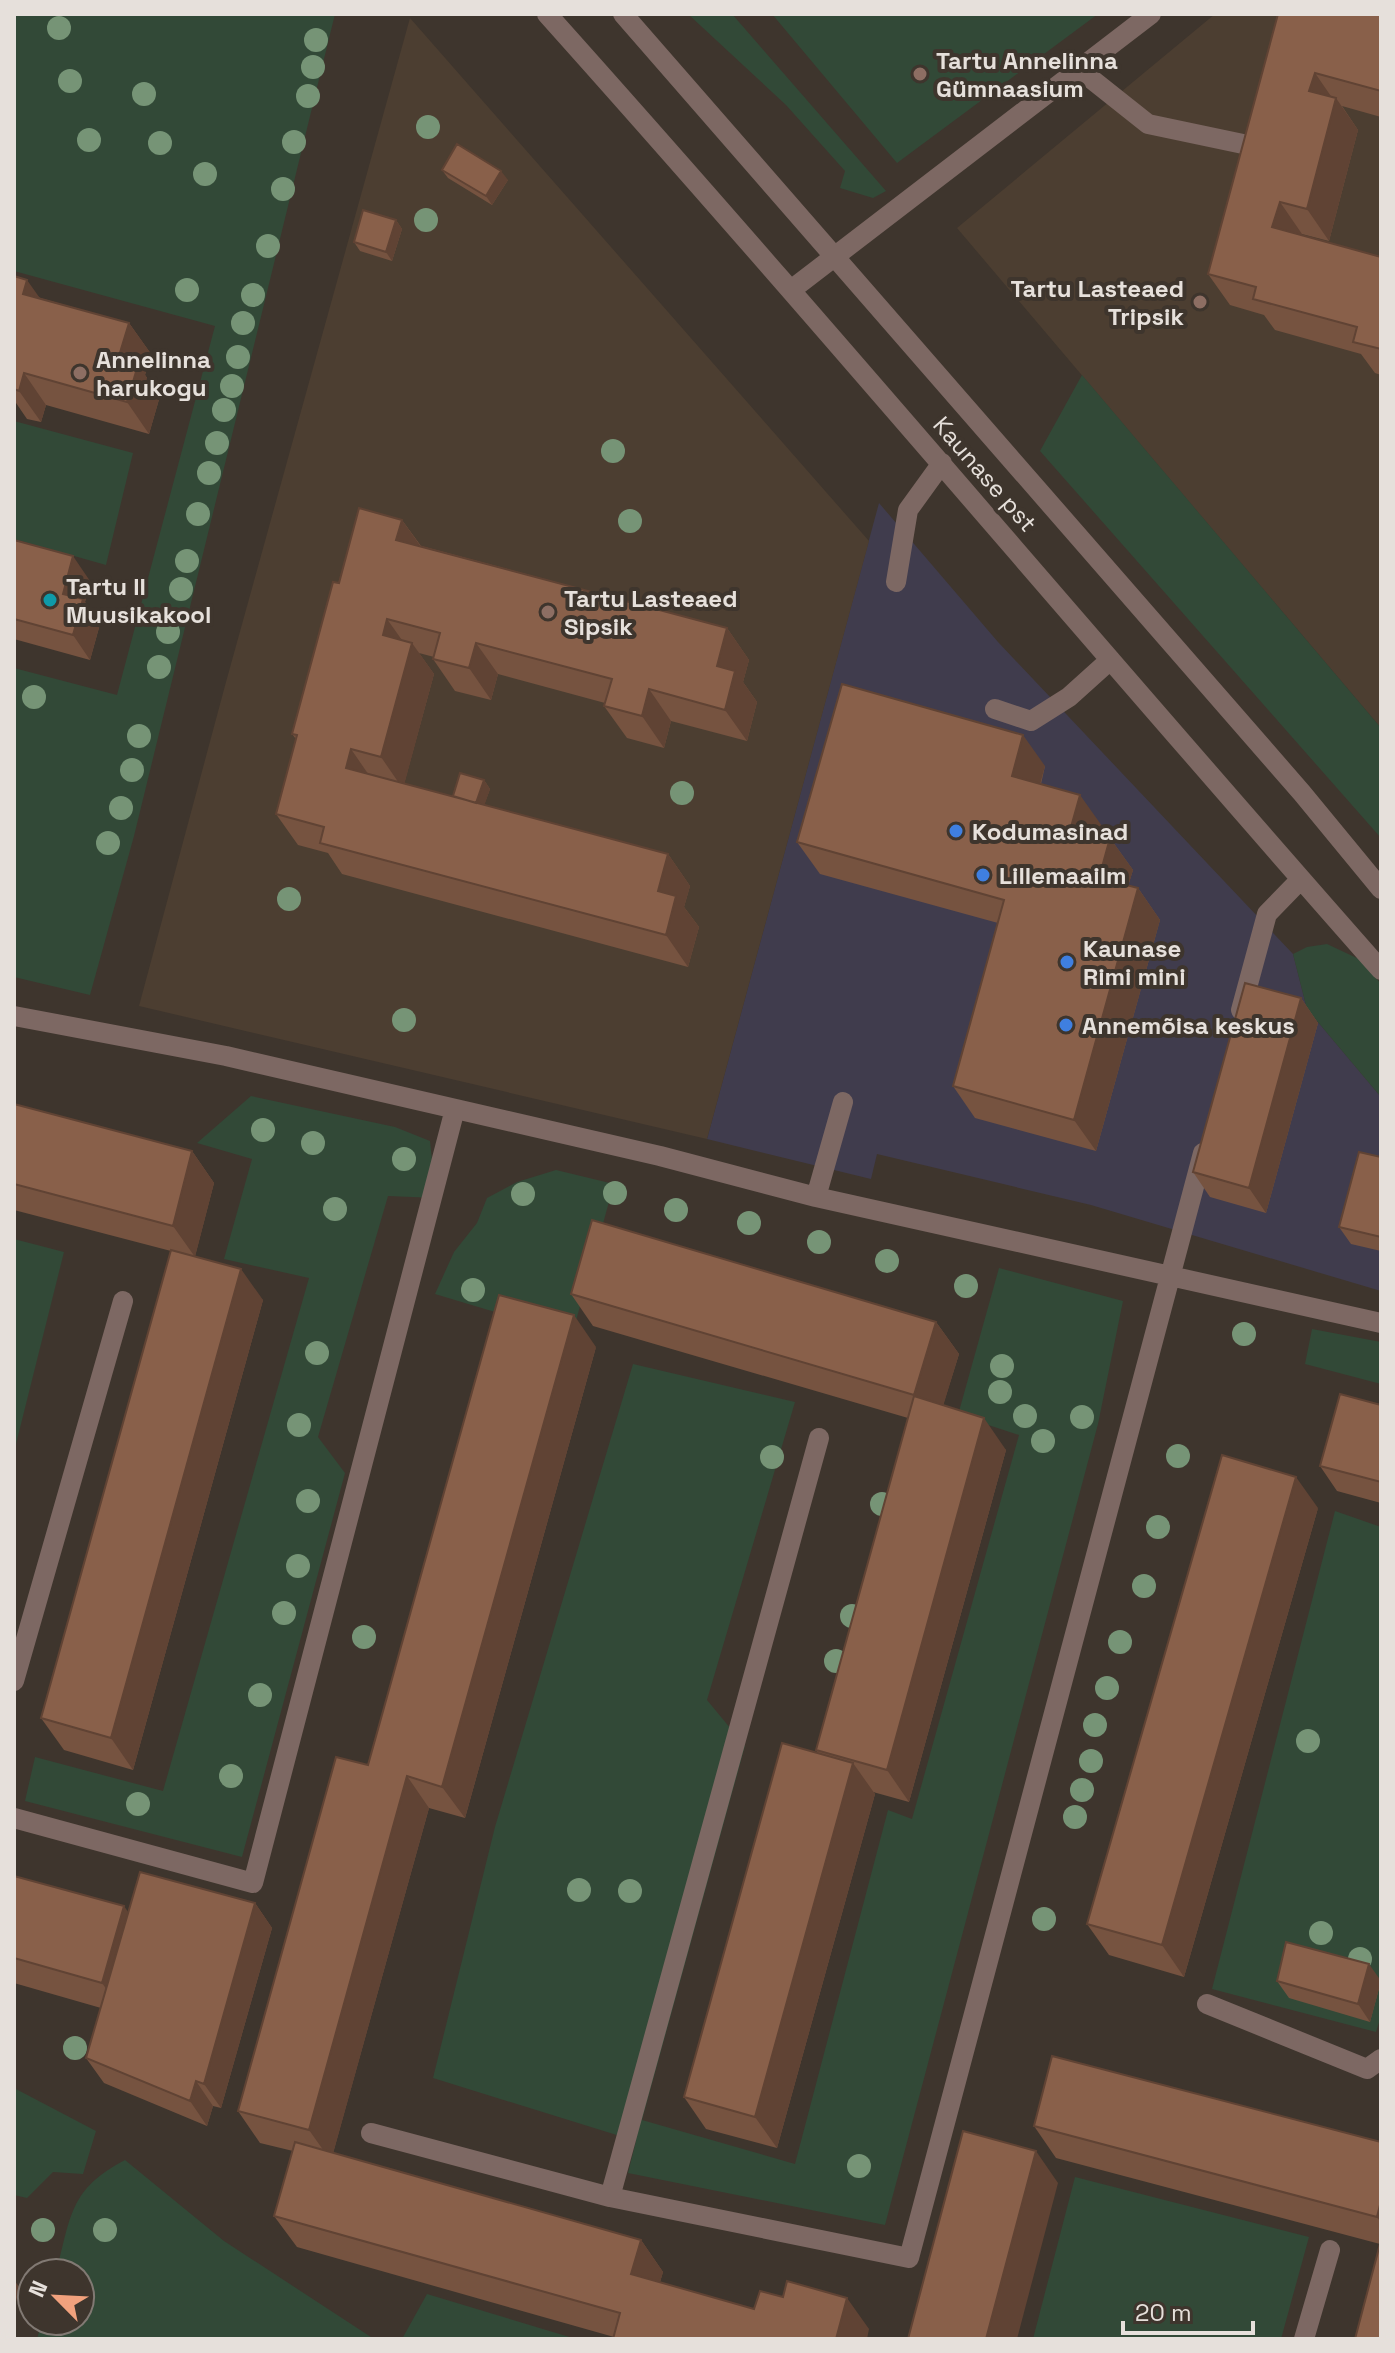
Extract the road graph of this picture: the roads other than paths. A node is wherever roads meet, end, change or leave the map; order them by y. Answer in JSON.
{"nodes":[{"id":1,"x":547,"y":14,"type":"edge"},
{"id":2,"x":623,"y":14,"type":"edge"},
{"id":3,"x":1151,"y":14,"type":"edge"},
{"id":4,"x":1080,"y":70,"type":"junction"},
{"id":5,"x":1243,"y":144,"type":"edge"},
{"id":6,"x":834,"y":257,"type":"junction"},
{"id":7,"x":791,"y":290,"type":"junction"},
{"id":8,"x":942,"y":463,"type":"junction"},
{"id":9,"x":896,"y":582,"type":"dead end"},
{"id":10,"x":1109,"y":661,"type":"junction"},
{"id":11,"x":995,"y":709,"type":"dead end"},
{"id":12,"x":1301,"y":879,"type":"junction"},
{"id":13,"x":1381,"y":889,"type":"edge"},
{"id":14,"x":1381,"y":970,"type":"edge"},
{"id":15,"x":14,"y":1016,"type":"edge"},
{"id":16,"x":1235,"y":1035,"type":"edge"},
{"id":17,"x":843,"y":1102,"type":"dead end"},
{"id":18,"x":455,"y":1109,"type":"junction"},
{"id":19,"x":1206,"y":1140,"type":"edge"},
{"id":20,"x":816,"y":1197,"type":"junction"},
{"id":21,"x":1170,"y":1276,"type":"junction"},
{"id":22,"x":123,"y":1301,"type":"dead end"},
{"id":23,"x":1381,"y":1323,"type":"edge"},
{"id":24,"x":819,"y":1438,"type":"dead end"},
{"id":25,"x":14,"y":1681,"type":"edge"},
{"id":26,"x":14,"y":1818,"type":"edge"},
{"id":27,"x":1207,"y":2004,"type":"dead end"},
{"id":28,"x":1381,"y":2059,"type":"edge"},
{"id":29,"x":371,"y":2133,"type":"dead end"},
{"id":30,"x":610,"y":2197,"type":"junction"},
{"id":31,"x":1330,"y":2250,"type":"dead end"},
{"id":32,"x":1304,"y":2339,"type":"edge"}],
"edges":[{"from":1,"to":7,"type":"street","name":"Kaunase pst"},
{"from":2,"to":6,"type":"street","name":"Kaunase pst"},
{"from":3,"to":4,"type":"street"},
{"from":4,"to":5,"type":"street"},
{"from":4,"to":6,"type":"street"},
{"from":6,"to":7,"type":"street"},
{"from":6,"to":13,"type":"street","name":"Kaunase pst"},
{"from":7,"to":8,"type":"street","name":"Kaunase pst"},
{"from":8,"to":9,"type":"street"},
{"from":8,"to":10,"type":"street","name":"Kaunase pst"},
{"from":10,"to":11,"type":"street"},
{"from":10,"to":12,"type":"street","name":"Kaunase pst"},
{"from":12,"to":14,"type":"street","name":"Kaunase pst"},
{"from":12,"to":16,"type":"street"},
{"from":15,"to":18,"type":"street"},
{"from":17,"to":20,"type":"street"},
{"from":18,"to":20,"type":"street"},
{"from":18,"to":26,"type":"street"},
{"from":19,"to":21,"type":"street"},
{"from":20,"to":21,"type":"street"},
{"from":21,"to":23,"type":"street"},
{"from":21,"to":30,"type":"street"},
{"from":22,"to":25,"type":"street"},
{"from":24,"to":30,"type":"street"},
{"from":27,"to":28,"type":"street"},
{"from":29,"to":30,"type":"street"},
{"from":31,"to":32,"type":"street"}]}
